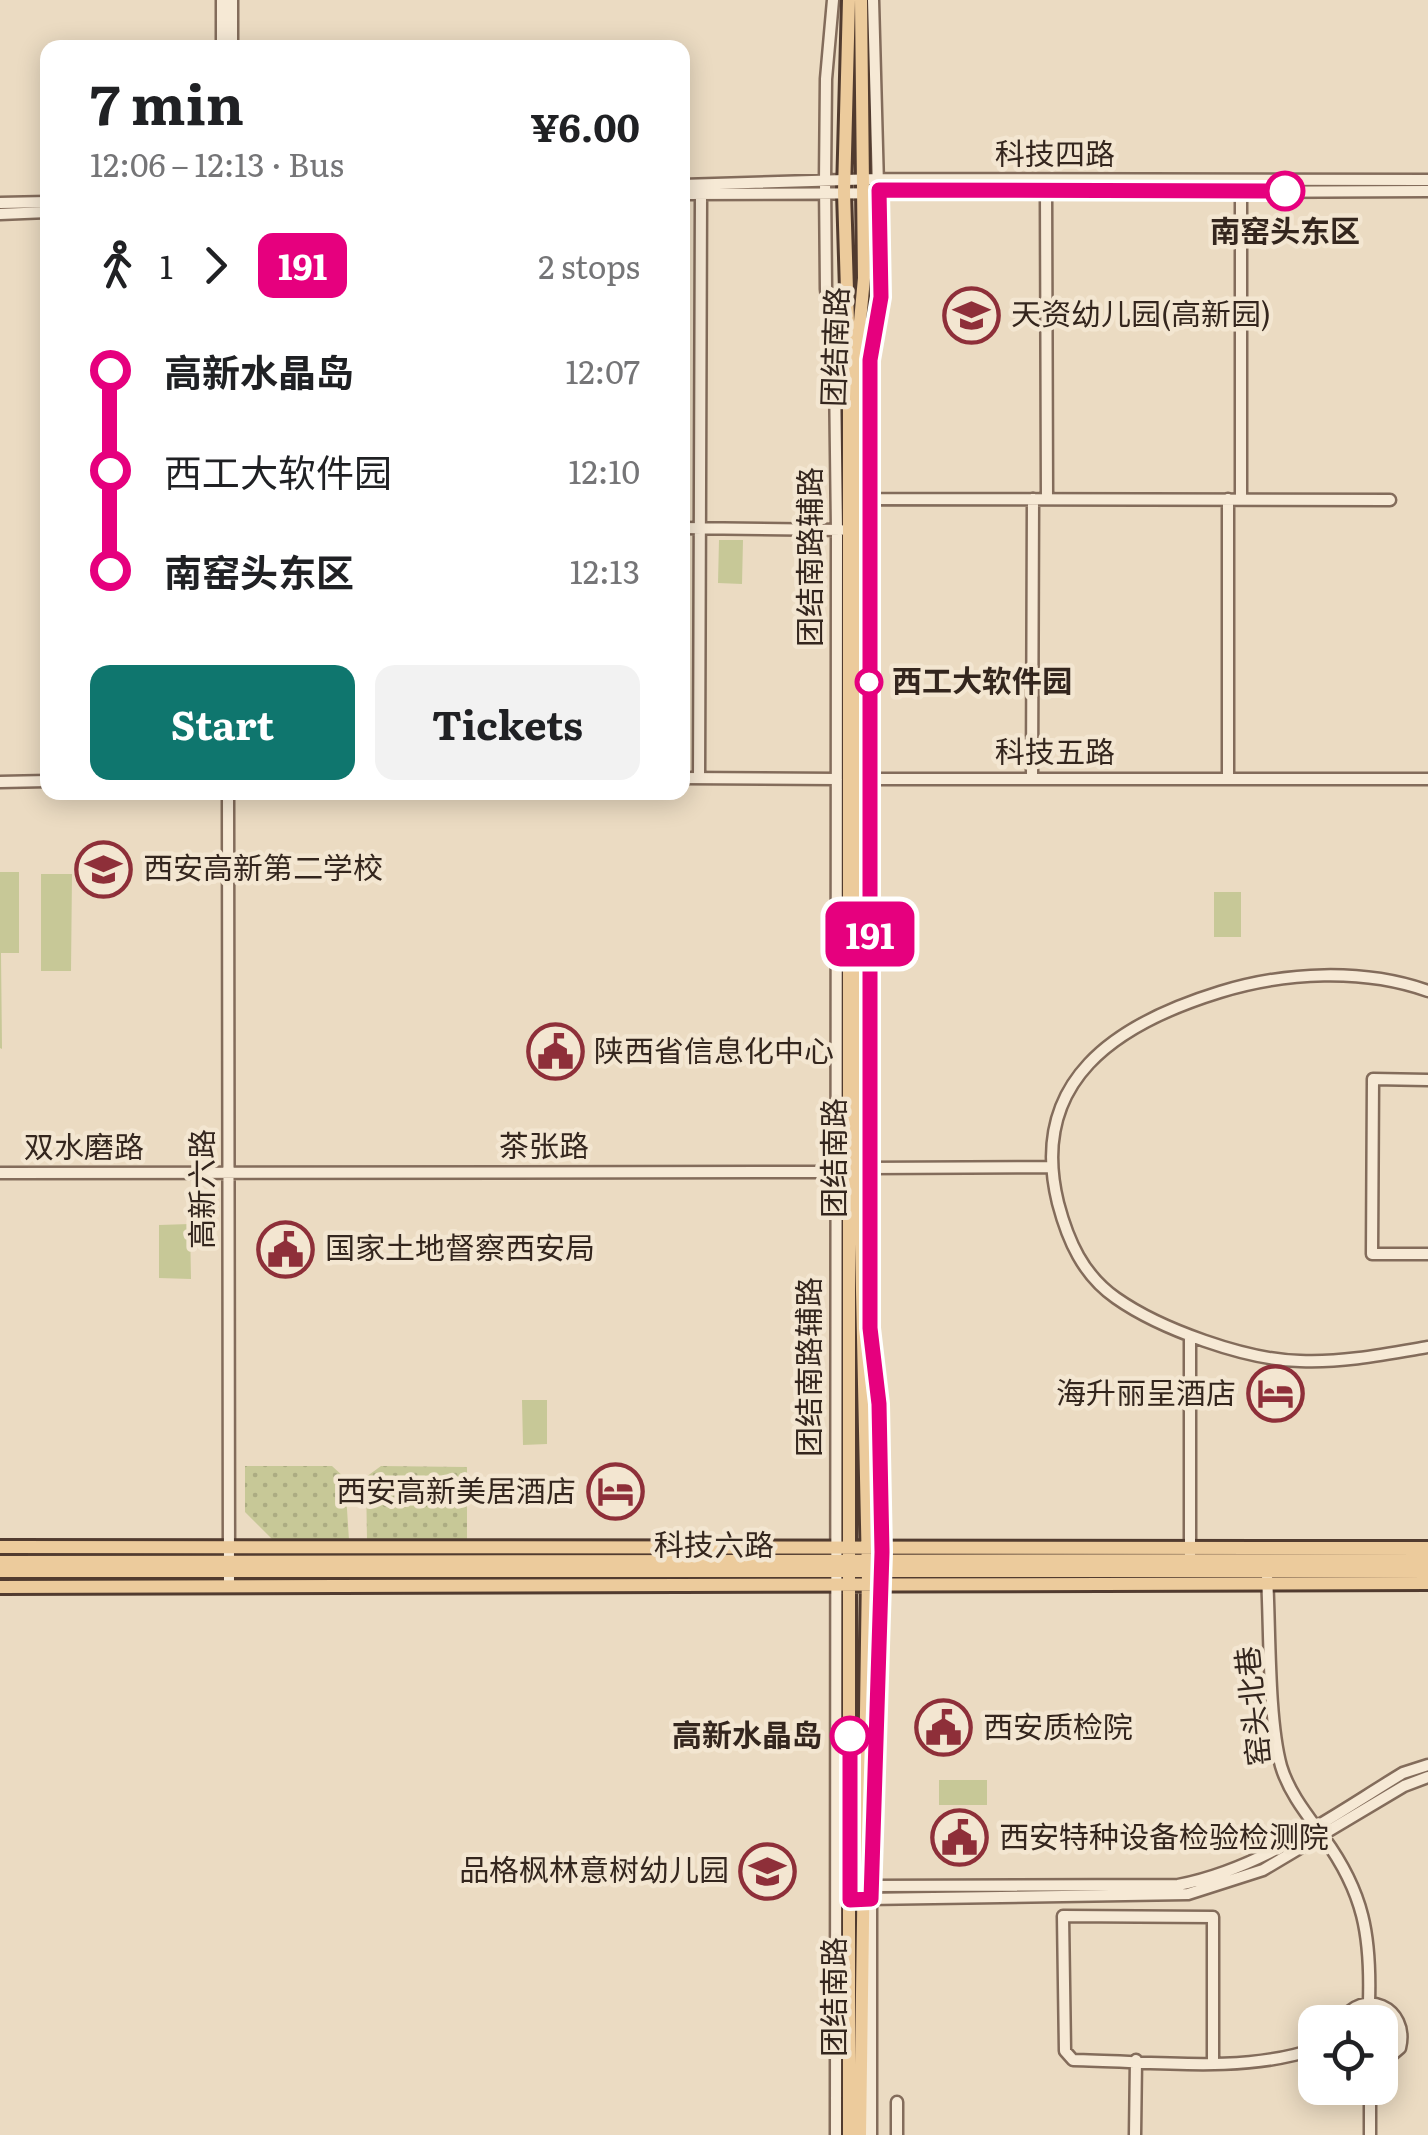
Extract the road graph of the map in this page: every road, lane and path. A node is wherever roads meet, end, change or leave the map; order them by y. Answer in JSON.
{"nodes":[{"id":1,"x":222,"y":0,"type":"edge"},
{"id":2,"x":232,"y":0,"type":"edge"},
{"id":3,"x":833,"y":0,"type":"edge"},
{"id":4,"x":849,"y":0,"type":"edge"},
{"id":5,"x":861,"y":0,"type":"edge"},
{"id":6,"x":874,"y":0,"type":"edge"},
{"id":7,"x":222,"y":40,"type":"edge"},
{"id":8,"x":232,"y":40,"type":"edge"},
{"id":9,"x":1428,"y":180,"type":"edge"},
{"id":10,"x":690,"y":185,"type":"edge"},
{"id":11,"x":863,"y":185,"type":"junction"},
{"id":12,"x":878,"y":185,"type":"junction"},
{"id":13,"x":825,"y":186,"type":"junction"},
{"id":14,"x":844,"y":186,"type":"junction"},
{"id":15,"x":1046,"y":190,"type":"junction"},
{"id":16,"x":1241,"y":191,"type":"junction"},
{"id":17,"x":1428,"y":191,"type":"edge"},
{"id":18,"x":690,"y":194,"type":"edge"},
{"id":19,"x":701,"y":194,"type":"junction"},
{"id":20,"x":40,"y":202,"type":"edge"},
{"id":21,"x":0,"y":203,"type":"edge"},
{"id":22,"x":40,"y":212,"type":"edge"},
{"id":23,"x":0,"y":214,"type":"edge"},
{"id":24,"x":1047,"y":498,"type":"junction"},
{"id":25,"x":865,"y":499,"type":"junction"},
{"id":26,"x":1034,"y":499,"type":"junction"},
{"id":27,"x":1235,"y":499,"type":"junction"},
{"id":28,"x":1390,"y":500,"type":"dead end"},
{"id":29,"x":690,"y":528,"type":"edge"},
{"id":30,"x":700,"y":528,"type":"junction"},
{"id":31,"x":843,"y":530,"type":"junction"},
{"id":32,"x":690,"y":778,"type":"edge"},
{"id":33,"x":699,"y":778,"type":"junction"},
{"id":34,"x":1032,"y":778,"type":"junction"},
{"id":35,"x":1228,"y":778,"type":"junction"},
{"id":36,"x":853,"y":779,"type":"junction"},
{"id":37,"x":1428,"y":779,"type":"edge"},
{"id":38,"x":40,"y":781,"type":"edge"},
{"id":39,"x":0,"y":782,"type":"edge"},
{"id":40,"x":228,"y":800,"type":"edge"},
{"id":41,"x":1428,"y":992,"type":"edge"},
{"id":42,"x":1428,"y":1080,"type":"edge"},
{"id":43,"x":1050,"y":1167,"type":"junction"},
{"id":44,"x":854,"y":1170,"type":"junction"},
{"id":45,"x":228,"y":1172,"type":"junction"},
{"id":46,"x":0,"y":1173,"type":"edge"},
{"id":47,"x":1428,"y":1254,"type":"edge"},
{"id":48,"x":1190,"y":1336,"type":"junction"},
{"id":49,"x":1428,"y":1347,"type":"edge"},
{"id":50,"x":0,"y":1547,"type":"edge"},
{"id":51,"x":1428,"y":1548,"type":"edge"},
{"id":52,"x":1190,"y":1560,"type":"junction"},
{"id":53,"x":1428,"y":1560,"type":"edge"},
{"id":54,"x":0,"y":1562,"type":"edge"},
{"id":55,"x":874,"y":1565,"type":"junction"},
{"id":56,"x":229,"y":1566,"type":"junction"},
{"id":57,"x":843,"y":1566,"type":"junction"},
{"id":58,"x":1267,"y":1571,"type":"junction"},
{"id":59,"x":1428,"y":1571,"type":"edge"},
{"id":60,"x":0,"y":1572,"type":"edge"},
{"id":61,"x":1428,"y":1583,"type":"edge"},
{"id":62,"x":0,"y":1587,"type":"edge"},
{"id":63,"x":1428,"y":1765,"type":"edge"},
{"id":64,"x":1428,"y":1777,"type":"edge"},
{"id":65,"x":1318,"y":1831,"type":"junction"},
{"id":66,"x":861,"y":1893,"type":"junction"},
{"id":67,"x":1369,"y":2002,"type":"junction"},
{"id":68,"x":1363,"y":2005,"type":"edge"},
{"id":69,"x":1379,"y":2005,"type":"edge"},
{"id":70,"x":1398,"y":2020,"type":"edge"},
{"id":71,"x":1398,"y":2050,"type":"edge"},
{"id":72,"x":1298,"y":2053,"type":"edge"},
{"id":73,"x":1136,"y":2060,"type":"junction"},
{"id":74,"x":1213,"y":2061,"type":"junction"},
{"id":75,"x":897,"y":2102,"type":"dead end"},
{"id":76,"x":1370,"y":2105,"type":"edge"},
{"id":77,"x":836,"y":2135,"type":"edge"},
{"id":78,"x":849,"y":2135,"type":"edge"},
{"id":79,"x":860,"y":2135,"type":"edge"},
{"id":80,"x":871,"y":2135,"type":"edge"},
{"id":81,"x":896,"y":2135,"type":"edge"},
{"id":82,"x":1135,"y":2135,"type":"edge"},
{"id":83,"x":1370,"y":2135,"type":"edge"}],
"edges":[{"from":1,"to":7,"type":"street"},
{"from":2,"to":8,"type":"street"},
{"from":3,"to":13,"type":"street","name":"团结南路辅路"},
{"from":4,"to":14,"type":"main road","name":"团结南路"},
{"from":5,"to":11,"type":"main road","name":"团结南路"},
{"from":6,"to":12,"type":"street","name":"团结南路辅路"},
{"from":9,"to":12,"type":"street","name":"科技四路"},
{"from":10,"to":13,"type":"street","name":"科技四路"},
{"from":11,"to":12,"type":"street","name":"科技四路"},
{"from":11,"to":14,"type":"street","name":"科技四路"},
{"from":11,"to":25,"type":"main road","name":"团结南路"},
{"from":12,"to":15,"type":"street","name":"科技四路"},
{"from":12,"to":25,"type":"street","name":"团结南路辅路"},
{"from":13,"to":14,"type":"street","name":"科技四路"},
{"from":13,"to":19,"type":"street","name":"科技四路"},
{"from":13,"to":31,"type":"street","name":"团结南路辅路"},
{"from":14,"to":31,"type":"main road","name":"团结南路"},
{"from":15,"to":16,"type":"street","name":"科技四路"},
{"from":15,"to":24,"type":"street"},
{"from":16,"to":17,"type":"street","name":"科技四路"},
{"from":16,"to":27,"type":"street"},
{"from":18,"to":19,"type":"street","name":"科技四路"},
{"from":19,"to":30,"type":"street"},
{"from":20,"to":21,"type":"street"},
{"from":22,"to":23,"type":"street"},
{"from":24,"to":26,"type":"street"},
{"from":24,"to":27,"type":"street"},
{"from":25,"to":26,"type":"street"},
{"from":25,"to":36,"type":"main road","name":"团结南路"},
{"from":26,"to":34,"type":"street"},
{"from":27,"to":28,"type":"street"},
{"from":27,"to":35,"type":"street"},
{"from":29,"to":30,"type":"street"},
{"from":30,"to":31,"type":"street"},
{"from":30,"to":33,"type":"street"},
{"from":31,"to":36,"type":"main road","name":"团结南路"},
{"from":32,"to":33,"type":"street","name":"科技五路"},
{"from":33,"to":36,"type":"street","name":"科技五路"},
{"from":34,"to":35,"type":"street","name":"科技五路"},
{"from":34,"to":36,"type":"street","name":"科技五路"},
{"from":35,"to":37,"type":"street","name":"科技五路"},
{"from":36,"to":44,"type":"main road","name":"团结南路"},
{"from":36,"to":44,"type":"street"},
{"from":38,"to":39,"type":"street"},
{"from":40,"to":45,"type":"street","name":"高新六路"},
{"from":41,"to":43,"type":"street"},
{"from":42,"to":47,"type":"street"},
{"from":43,"to":44,"type":"street","name":"茶张路"},
{"from":43,"to":48,"type":"street"},
{"from":44,"to":45,"type":"street","name":"茶张路"},
{"from":44,"to":55,"type":"main road","name":"团结南路"},
{"from":44,"to":57,"type":"main road","name":"团结南路"},
{"from":45,"to":46,"type":"street","name":"双水磨路"},
{"from":45,"to":56,"type":"street","name":"高新六路"},
{"from":48,"to":49,"type":"street"},
{"from":48,"to":52,"type":"street"},
{"from":50,"to":56,"type":"main road"},
{"from":51,"to":52,"type":"main road"},
{"from":52,"to":55,"type":"main road","name":"科技六路"},
{"from":52,"to":55,"type":"main road"},
{"from":52,"to":58,"type":"main road","name":"科技六路"},
{"from":53,"to":58,"type":"main road","name":"科技六路"},
{"from":54,"to":56,"type":"main road","name":"科技六路"},
{"from":55,"to":57,"type":"main road","name":"科技六路"},
{"from":55,"to":57,"type":"main road"},
{"from":55,"to":58,"type":"main road"},
{"from":55,"to":66,"type":"main road","name":"团结南路"},
{"from":56,"to":57,"type":"main road","name":"科技六路"},
{"from":56,"to":57,"type":"main road"},
{"from":56,"to":60,"type":"main road","name":"科技六路"},
{"from":56,"to":62,"type":"main road"},
{"from":57,"to":66,"type":"main road","name":"团结南路"},
{"from":57,"to":77,"type":"street"},
{"from":58,"to":59,"type":"main road","name":"科技六路"},
{"from":58,"to":61,"type":"main road"},
{"from":58,"to":65,"type":"street","name":"窑头北巷"},
{"from":63,"to":65,"type":"street"},
{"from":64,"to":65,"type":"street"},
{"from":65,"to":66,"type":"street"},
{"from":65,"to":67,"type":"street","name":"窑头北巷"},
{"from":66,"to":78,"type":"main road","name":"团结南路"},
{"from":66,"to":79,"type":"main road","name":"团结南路"},
{"from":66,"to":80,"type":"street"},
{"from":67,"to":68,"type":"street"},
{"from":67,"to":69,"type":"street"},
{"from":70,"to":71,"type":"street"},
{"from":72,"to":74,"type":"street"},
{"from":73,"to":74,"type":"street"},
{"from":73,"to":74,"type":"street"},
{"from":73,"to":82,"type":"street"},
{"from":75,"to":81,"type":"street"},
{"from":76,"to":83,"type":"street"}]}
